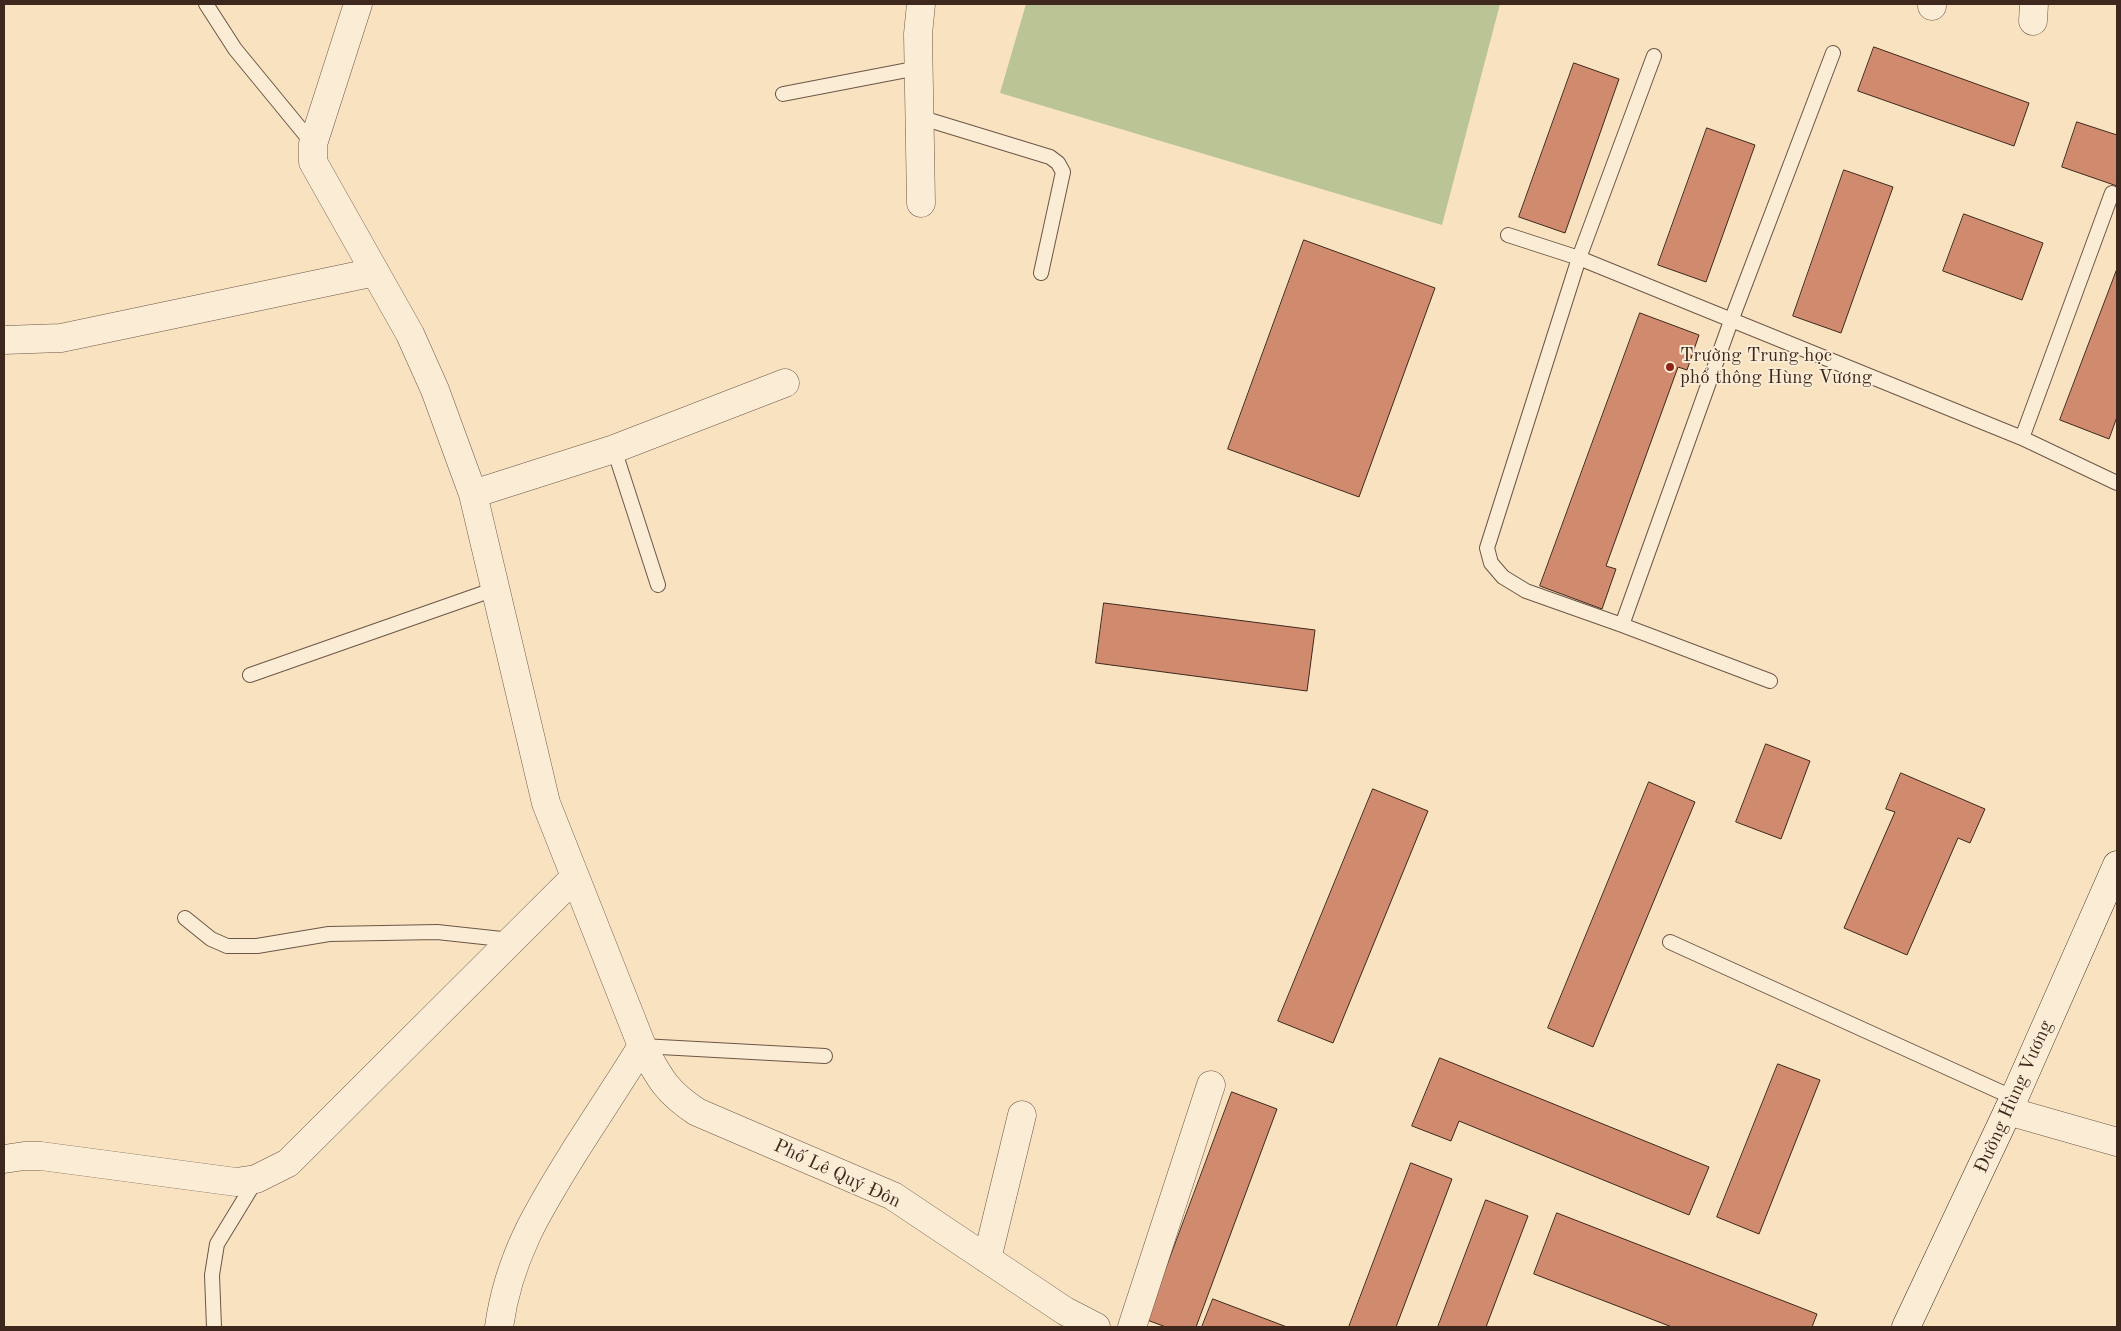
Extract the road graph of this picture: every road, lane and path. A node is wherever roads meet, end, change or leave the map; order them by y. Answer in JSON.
{"nodes":[{"id":1,"x":206,"y":4,"type":"edge"},
{"id":2,"x":358,"y":4,"type":"edge"},
{"id":3,"x":921,"y":4,"type":"edge"},
{"id":4,"x":1833,"y":54,"type":"dead end"},
{"id":5,"x":1654,"y":56,"type":"dead end"},
{"id":6,"x":918,"y":68,"type":"junction"},
{"id":7,"x":783,"y":94,"type":"dead end"},
{"id":8,"x":919,"y":117,"type":"junction"},
{"id":9,"x":312,"y":144,"type":"junction"},
{"id":10,"x":2112,"y":193,"type":"dead end"},
{"id":11,"x":921,"y":203,"type":"dead end"},
{"id":12,"x":1508,"y":235,"type":"dead end"},
{"id":13,"x":1579,"y":258,"type":"junction"},
{"id":14,"x":375,"y":272,"type":"junction"},
{"id":15,"x":1041,"y":273,"type":"dead end"},
{"id":16,"x":1732,"y":321,"type":"junction"},
{"id":17,"x":4,"y":340,"type":"edge"},
{"id":18,"x":785,"y":383,"type":"dead end"},
{"id":19,"x":2022,"y":438,"type":"junction"},
{"id":20,"x":614,"y":449,"type":"junction"},
{"id":21,"x":2117,"y":483,"type":"edge"},
{"id":22,"x":473,"y":494,"type":"junction"},
{"id":23,"x":658,"y":585,"type":"dead end"},
{"id":24,"x":495,"y":589,"type":"junction"},
{"id":25,"x":1622,"y":625,"type":"junction"},
{"id":26,"x":250,"y":674,"type":"dead end"},
{"id":27,"x":1770,"y":681,"type":"dead end"},
{"id":28,"x":2117,"y":865,"type":"edge"},
{"id":29,"x":575,"y":876,"type":"junction"},
{"id":30,"x":185,"y":918,"type":"dead end"},
{"id":31,"x":511,"y":940,"type":"junction"},
{"id":32,"x":1670,"y":942,"type":"dead end"},
{"id":33,"x":642,"y":1046,"type":"junction"},
{"id":34,"x":825,"y":1056,"type":"dead end"},
{"id":35,"x":1212,"y":1086,"type":"dead end"},
{"id":36,"x":2011,"y":1104,"type":"junction"},
{"id":37,"x":1022,"y":1115,"type":"dead end"},
{"id":38,"x":2117,"y":1142,"type":"edge"},
{"id":39,"x":4,"y":1159,"type":"edge"},
{"id":40,"x":256,"y":1179,"type":"junction"},
{"id":41,"x":987,"y":1259,"type":"junction"},
{"id":42,"x":214,"y":1327,"type":"edge"},
{"id":43,"x":499,"y":1327,"type":"edge"},
{"id":44,"x":1096,"y":1327,"type":"edge"},
{"id":45,"x":1132,"y":1327,"type":"edge"},
{"id":46,"x":1906,"y":1327,"type":"edge"}],
"edges":[{"from":1,"to":9,"type":"lane"},
{"from":2,"to":9,"type":"street"},
{"from":3,"to":6,"type":"street"},
{"from":4,"to":16,"type":"lane"},
{"from":5,"to":13,"type":"lane"},
{"from":6,"to":7,"type":"lane"},
{"from":6,"to":8,"type":"street"},
{"from":8,"to":11,"type":"street"},
{"from":8,"to":15,"type":"lane"},
{"from":9,"to":14,"type":"street","name":"Phố Lê Quý Đôn"},
{"from":10,"to":19,"type":"lane"},
{"from":12,"to":13,"type":"lane"},
{"from":13,"to":16,"type":"lane"},
{"from":13,"to":25,"type":"lane"},
{"from":14,"to":17,"type":"street"},
{"from":14,"to":22,"type":"street","name":"Phố Lê Quý Đôn"},
{"from":16,"to":19,"type":"lane"},
{"from":16,"to":25,"type":"lane"},
{"from":18,"to":20,"type":"street"},
{"from":19,"to":21,"type":"lane"},
{"from":20,"to":22,"type":"street"},
{"from":20,"to":23,"type":"lane"},
{"from":22,"to":24,"type":"street","name":"Phố Lê Quý Đôn"},
{"from":24,"to":26,"type":"lane"},
{"from":24,"to":29,"type":"street","name":"Phố Lê Quý Đôn"},
{"from":25,"to":27,"type":"lane"},
{"from":28,"to":36,"type":"street","name":"Đường Hùng Vương"},
{"from":29,"to":31,"type":"street"},
{"from":29,"to":33,"type":"street","name":"Phố Lê Quý Đôn"},
{"from":30,"to":31,"type":"lane"},
{"from":31,"to":40,"type":"street"},
{"from":32,"to":36,"type":"lane"},
{"from":33,"to":34,"type":"lane"},
{"from":33,"to":41,"type":"street","name":"Phố Lê Quý Đôn"},
{"from":33,"to":43,"type":"street"},
{"from":35,"to":45,"type":"street"},
{"from":36,"to":38,"type":"street"},
{"from":36,"to":46,"type":"street","name":"Đường Hùng Vương"},
{"from":37,"to":41,"type":"street"},
{"from":39,"to":40,"type":"street"},
{"from":40,"to":42,"type":"lane"},
{"from":41,"to":44,"type":"street","name":"Phố Lê Quý Đôn"}]}
